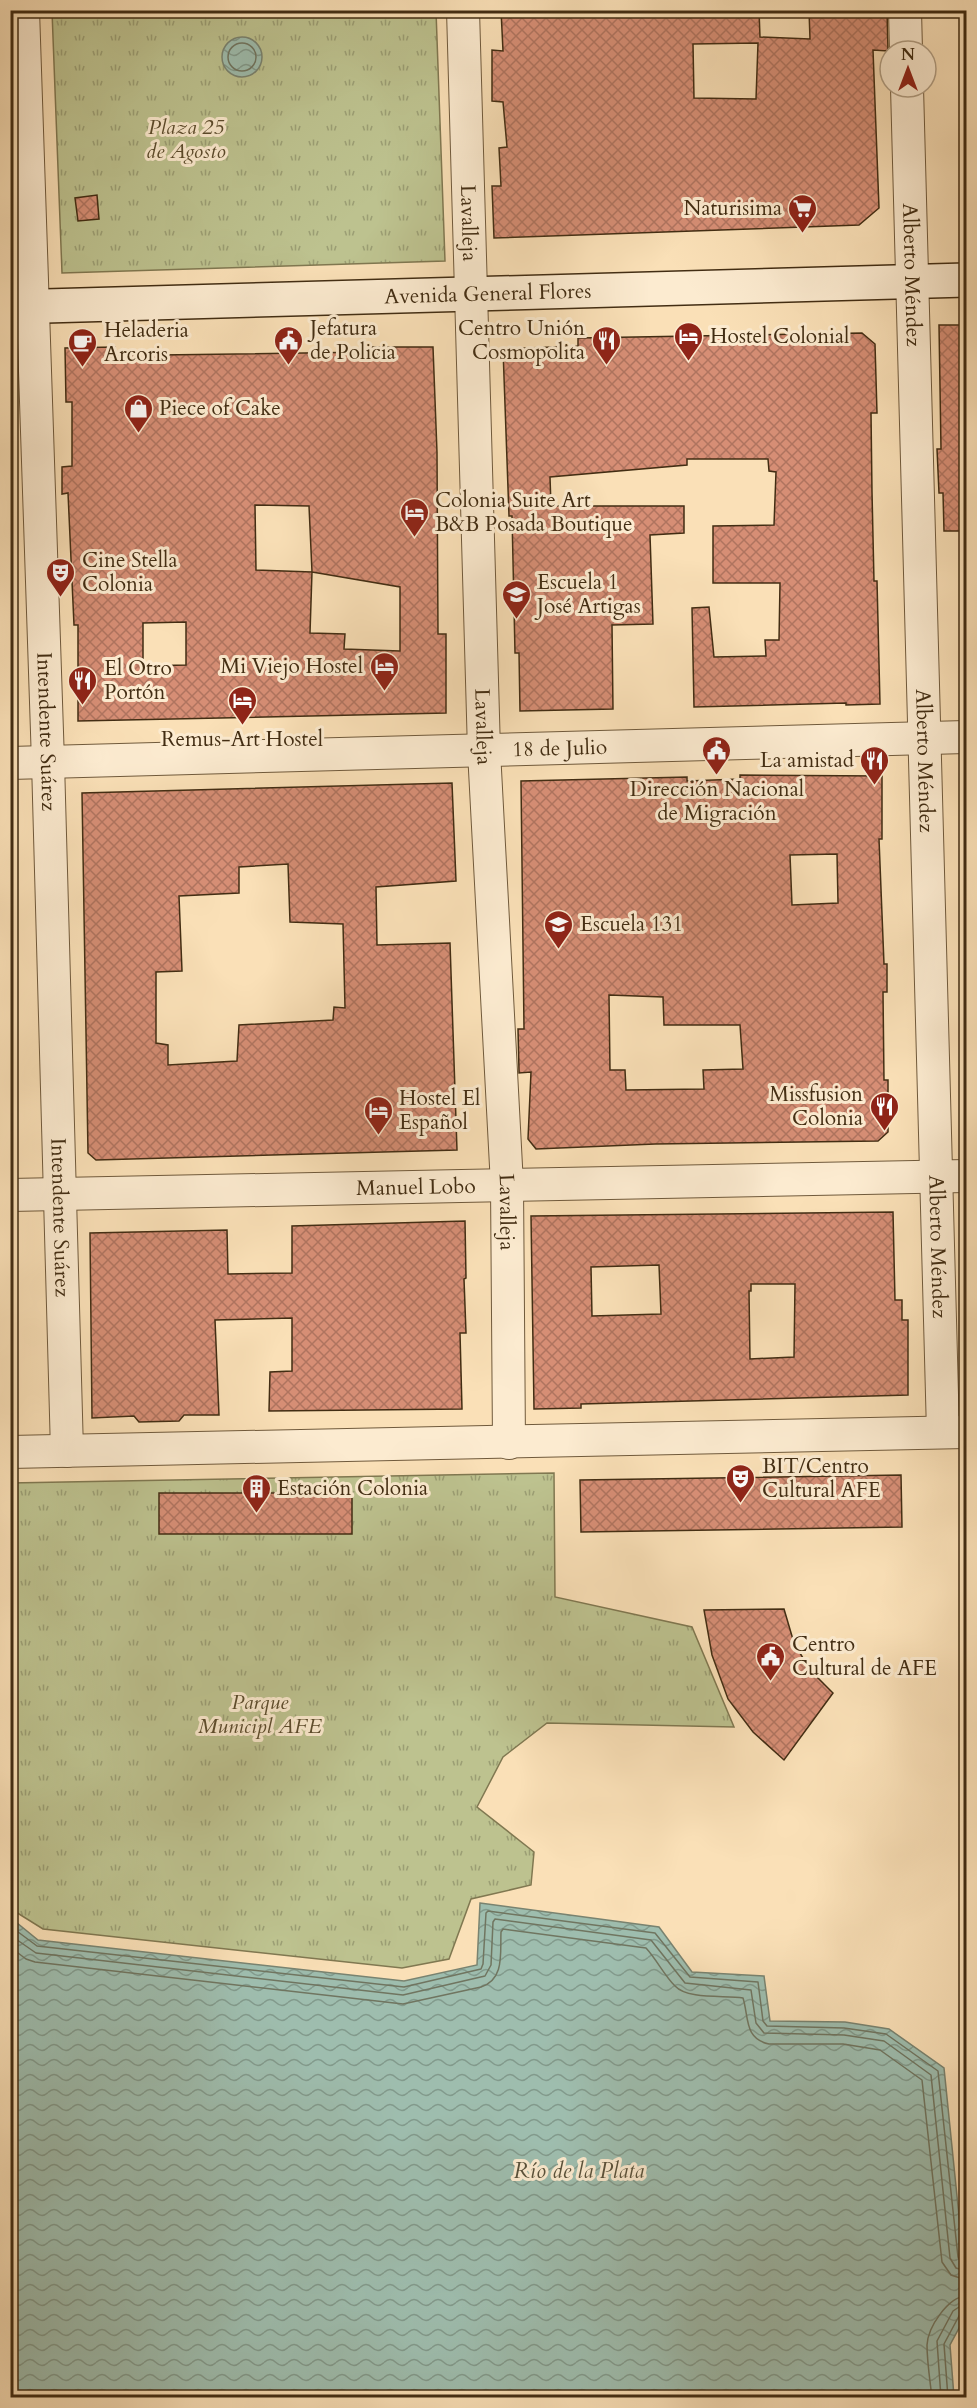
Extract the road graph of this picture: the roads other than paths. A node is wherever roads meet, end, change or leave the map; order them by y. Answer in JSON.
{"nodes":[{"id":1,"x":23,"y":10,"type":"edge"},
{"id":2,"x":463,"y":10,"type":"edge"},
{"id":3,"x":905,"y":10,"type":"edge"},
{"id":4,"x":906,"y":39,"type":"edge"},
{"id":5,"x":907,"y":99,"type":"edge"},
{"id":6,"x":966,"y":280,"type":"edge"},
{"id":7,"x":913,"y":282,"type":"junction"},
{"id":8,"x":471,"y":294,"type":"junction"},
{"id":9,"x":21,"y":307,"type":"edge"},
{"id":10,"x":966,"y":737,"type":"edge"},
{"id":11,"x":924,"y":738,"type":"junction"},
{"id":12,"x":484,"y":750,"type":"junction"},
{"id":13,"x":48,"y":762,"type":"junction"},
{"id":14,"x":10,"y":763,"type":"edge"},
{"id":15,"x":951,"y":1176,"type":"edge"},
{"id":16,"x":507,"y":1185,"type":"junction"},
{"id":17,"x":60,"y":1193,"type":"junction"},
{"id":18,"x":10,"y":1195,"type":"edge"},
{"id":19,"x":955,"y":1432,"type":"edge"},
{"id":20,"x":509,"y":1443,"type":"junction"},
{"id":21,"x":67,"y":1451,"type":"junction"},
{"id":22,"x":10,"y":1452,"type":"edge"}],
"edges":[{"from":1,"to":9,"type":"street","name":"Intendente Suárez"},
{"from":2,"to":8,"type":"street","name":"Lavalleja"},
{"from":3,"to":4,"type":"street"},
{"from":5,"to":7,"type":"street","name":"Alberto Méndez"},
{"from":6,"to":7,"type":"street","name":"Avenida General Flores"},
{"from":7,"to":8,"type":"street","name":"Avenida General Flores"},
{"from":7,"to":11,"type":"street","name":"Alberto Méndez"},
{"from":8,"to":9,"type":"street","name":"Avenida General Flores"},
{"from":8,"to":12,"type":"street","name":"Lavalleja"},
{"from":9,"to":13,"type":"street","name":"Intendente Suárez"},
{"from":10,"to":11,"type":"street","name":"18 de Julio"},
{"from":11,"to":12,"type":"street","name":"18 de Julio"},
{"from":11,"to":15,"type":"street","name":"Alberto Méndez"},
{"from":12,"to":13,"type":"street","name":"18 de Julio"},
{"from":12,"to":16,"type":"street","name":"Lavalleja"},
{"from":13,"to":14,"type":"street","name":"18 de Julio"},
{"from":13,"to":17,"type":"street","name":"Intendente Suárez"},
{"from":15,"to":16,"type":"street","name":"Manuel Lobo"},
{"from":15,"to":19,"type":"street","name":"Alberto Méndez"},
{"from":16,"to":17,"type":"street","name":"Manuel Lobo"},
{"from":16,"to":20,"type":"street","name":"Lavalleja"},
{"from":17,"to":18,"type":"street","name":"Manuel Lobo"},
{"from":17,"to":21,"type":"street","name":"Intendente Suárez"},
{"from":19,"to":20,"type":"street"},
{"from":20,"to":21,"type":"street"},
{"from":21,"to":22,"type":"street"}]}
